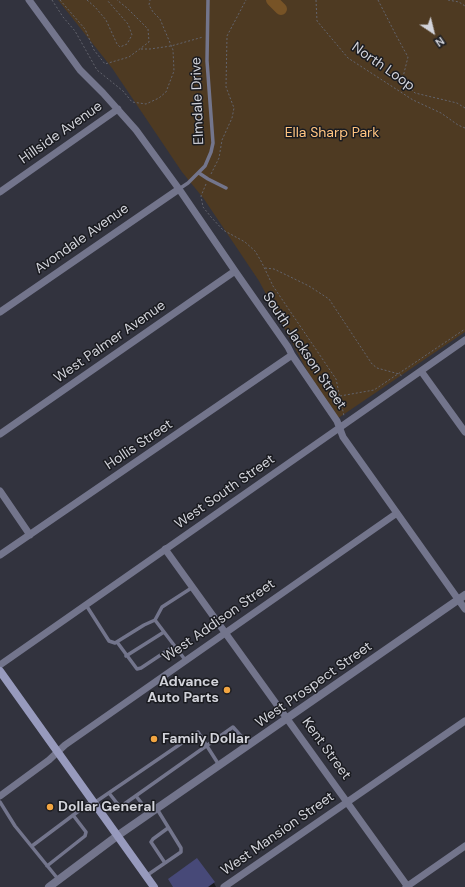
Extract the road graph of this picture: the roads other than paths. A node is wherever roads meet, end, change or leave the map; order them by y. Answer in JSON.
{"nodes":[{"id":1,"x":29,"y":0,"type":"edge"},
{"id":2,"x":208,"y":0,"type":"edge"},
{"id":3,"x":118,"y":110,"type":"junction"},
{"id":4,"x":199,"y":173,"type":"junction"},
{"id":5,"x":179,"y":188,"type":"junction"},
{"id":6,"x":226,"y":188,"type":"dead end"},
{"id":7,"x":0,"y":192,"type":"edge"},
{"id":8,"x":235,"y":271,"type":"junction"},
{"id":9,"x":0,"y":312,"type":"edge"},
{"id":10,"x":465,"y":340,"type":"edge"},
{"id":11,"x":292,"y":355,"type":"junction"},
{"id":12,"x":421,"y":371,"type":"junction"},
{"id":13,"x":339,"y":428,"type":"junction"},
{"id":14,"x":465,"y":432,"type":"edge"},
{"id":15,"x":0,"y":434,"type":"edge"},
{"id":16,"x":0,"y":491,"type":"edge"},
{"id":17,"x":398,"y":513,"type":"junction"},
{"id":18,"x":30,"y":535,"type":"junction"},
{"id":19,"x":166,"y":549,"type":"junction"},
{"id":20,"x":0,"y":555,"type":"edge"},
{"id":21,"x":193,"y":587,"type":"junction"},
{"id":22,"x":462,"y":597,"type":"edge"},
{"id":23,"x":86,"y":605,"type":"junction"},
{"id":24,"x":465,"y":609,"type":"edge"},
{"id":25,"x":155,"y":620,"type":"junction"},
{"id":26,"x":164,"y":632,"type":"junction"},
{"id":27,"x":225,"y":632,"type":"junction"},
{"id":28,"x":117,"y":642,"type":"junction"},
{"id":29,"x":174,"y":646,"type":"junction"},
{"id":30,"x":126,"y":656,"type":"junction"},
{"id":31,"x":186,"y":661,"type":"junction"},
{"id":32,"x":0,"y":665,"type":"edge"},
{"id":33,"x":0,"y":671,"type":"edge"},
{"id":34,"x":288,"y":718,"type":"junction"},
{"id":35,"x":465,"y":720,"type":"edge"},
{"id":36,"x":208,"y":745,"type":"junction"},
{"id":37,"x":250,"y":745,"type":"junction"},
{"id":38,"x":57,"y":752,"type":"junction"},
{"id":39,"x":219,"y":766,"type":"junction"},
{"id":40,"x":109,"y":793,"type":"junction"},
{"id":41,"x":0,"y":796,"type":"edge"},
{"id":42,"x":136,"y":796,"type":"junction"},
{"id":43,"x":0,"y":802,"type":"edge"},
{"id":44,"x":93,"y":802,"type":"junction"},
{"id":45,"x":348,"y":802,"type":"junction"},
{"id":46,"x":153,"y":812,"type":"junction"},
{"id":47,"x":73,"y":815,"type":"junction"},
{"id":48,"x":168,"y":828,"type":"junction"},
{"id":49,"x":118,"y":836,"type":"junction"},
{"id":50,"x":32,"y":846,"type":"junction"},
{"id":51,"x":465,"y":846,"type":"edge"},
{"id":52,"x":165,"y":863,"type":"junction"},
{"id":53,"x":47,"y":866,"type":"junction"},
{"id":54,"x":146,"y":876,"type":"junction"},
{"id":55,"x":58,"y":880,"type":"junction"},
{"id":56,"x":49,"y":887,"type":"edge"},
{"id":57,"x":154,"y":887,"type":"edge"},
{"id":58,"x":224,"y":887,"type":"edge"},
{"id":59,"x":407,"y":887,"type":"edge"}],
"edges":[{"from":1,"to":3,"type":"street","name":"South Jackson Street"},
{"from":2,"to":4,"type":"lane","name":"Elmdale Drive"},
{"from":3,"to":5,"type":"street","name":"South Jackson Street"},
{"from":3,"to":7,"type":"street","name":"Hillside Avenue"},
{"from":4,"to":5,"type":"lane","name":"Elmdale Drive"},
{"from":4,"to":6,"type":"lane"},
{"from":5,"to":8,"type":"street","name":"South Jackson Street"},
{"from":5,"to":9,"type":"street","name":"Avondale Avenue"},
{"from":8,"to":11,"type":"street","name":"South Jackson Street"},
{"from":8,"to":15,"type":"street","name":"West Palmer Avenue"},
{"from":10,"to":12,"type":"street","name":"West South Street"},
{"from":11,"to":13,"type":"street","name":"South Jackson Street"},
{"from":11,"to":18,"type":"street","name":"Hollis Street"},
{"from":12,"to":13,"type":"street","name":"West South Street"},
{"from":12,"to":14,"type":"street"},
{"from":13,"to":17,"type":"street","name":"South Jackson Street"},
{"from":13,"to":19,"type":"street","name":"West South Street"},
{"from":16,"to":18,"type":"street"},
{"from":17,"to":22,"type":"street","name":"South Jackson Street"},
{"from":17,"to":27,"type":"street","name":"West Addison Street"},
{"from":18,"to":20,"type":"street","name":"Hollis Street"},
{"from":19,"to":21,"type":"street","name":"Kent Street"},
{"from":19,"to":23,"type":"street","name":"West South Street"},
{"from":21,"to":25,"type":"lane"},
{"from":21,"to":27,"type":"street","name":"Kent Street"},
{"from":22,"to":24,"type":"street","name":"South Jackson Street"},
{"from":22,"to":34,"type":"street","name":"West Prospect Street"},
{"from":23,"to":28,"type":"lane"},
{"from":23,"to":32,"type":"street","name":"West South Street"},
{"from":25,"to":26,"type":"lane"},
{"from":25,"to":28,"type":"lane"},
{"from":26,"to":29,"type":"lane"},
{"from":26,"to":30,"type":"lane"},
{"from":27,"to":31,"type":"street","name":"West Addison Street"},
{"from":27,"to":34,"type":"street","name":"Kent Street"},
{"from":28,"to":30,"type":"lane"},
{"from":29,"to":30,"type":"lane"},
{"from":29,"to":31,"type":"lane"},
{"from":31,"to":38,"type":"street","name":"West Addison Street"},
{"from":33,"to":38,"type":"main road"},
{"from":34,"to":37,"type":"street","name":"West Prospect Street"},
{"from":34,"to":45,"type":"street","name":"Kent Street"},
{"from":35,"to":45,"type":"street","name":"West Mansion Street"},
{"from":36,"to":37,"type":"lane"},
{"from":36,"to":39,"type":"lane"},
{"from":36,"to":40,"type":"lane"},
{"from":36,"to":42,"type":"lane"},
{"from":37,"to":39,"type":"street","name":"West Prospect Street"},
{"from":38,"to":41,"type":"street","name":"West Addison Street"},
{"from":38,"to":44,"type":"main road"},
{"from":39,"to":46,"type":"street","name":"West Prospect Street"},
{"from":40,"to":42,"type":"lane"},
{"from":40,"to":44,"type":"lane"},
{"from":42,"to":46,"type":"lane"},
{"from":43,"to":50,"type":"lane"},
{"from":44,"to":47,"type":"lane"},
{"from":44,"to":49,"type":"main road"},
{"from":45,"to":58,"type":"street","name":"West Mansion Street"},
{"from":45,"to":59,"type":"street","name":"Kent Street"},
{"from":46,"to":48,"type":"lane"},
{"from":46,"to":49,"type":"street","name":"West Prospect Street"},
{"from":47,"to":50,"type":"lane"},
{"from":47,"to":53,"type":"lane"},
{"from":48,"to":52,"type":"lane"},
{"from":48,"to":52,"type":"lane"},
{"from":49,"to":54,"type":"main road"},
{"from":49,"to":55,"type":"street","name":"West Prospect Street"},
{"from":50,"to":53,"type":"lane"},
{"from":51,"to":59,"type":"street"},
{"from":52,"to":54,"type":"lane"},
{"from":53,"to":55,"type":"lane"},
{"from":54,"to":57,"type":"main road"},
{"from":55,"to":56,"type":"street","name":"West Prospect Street"}]}
